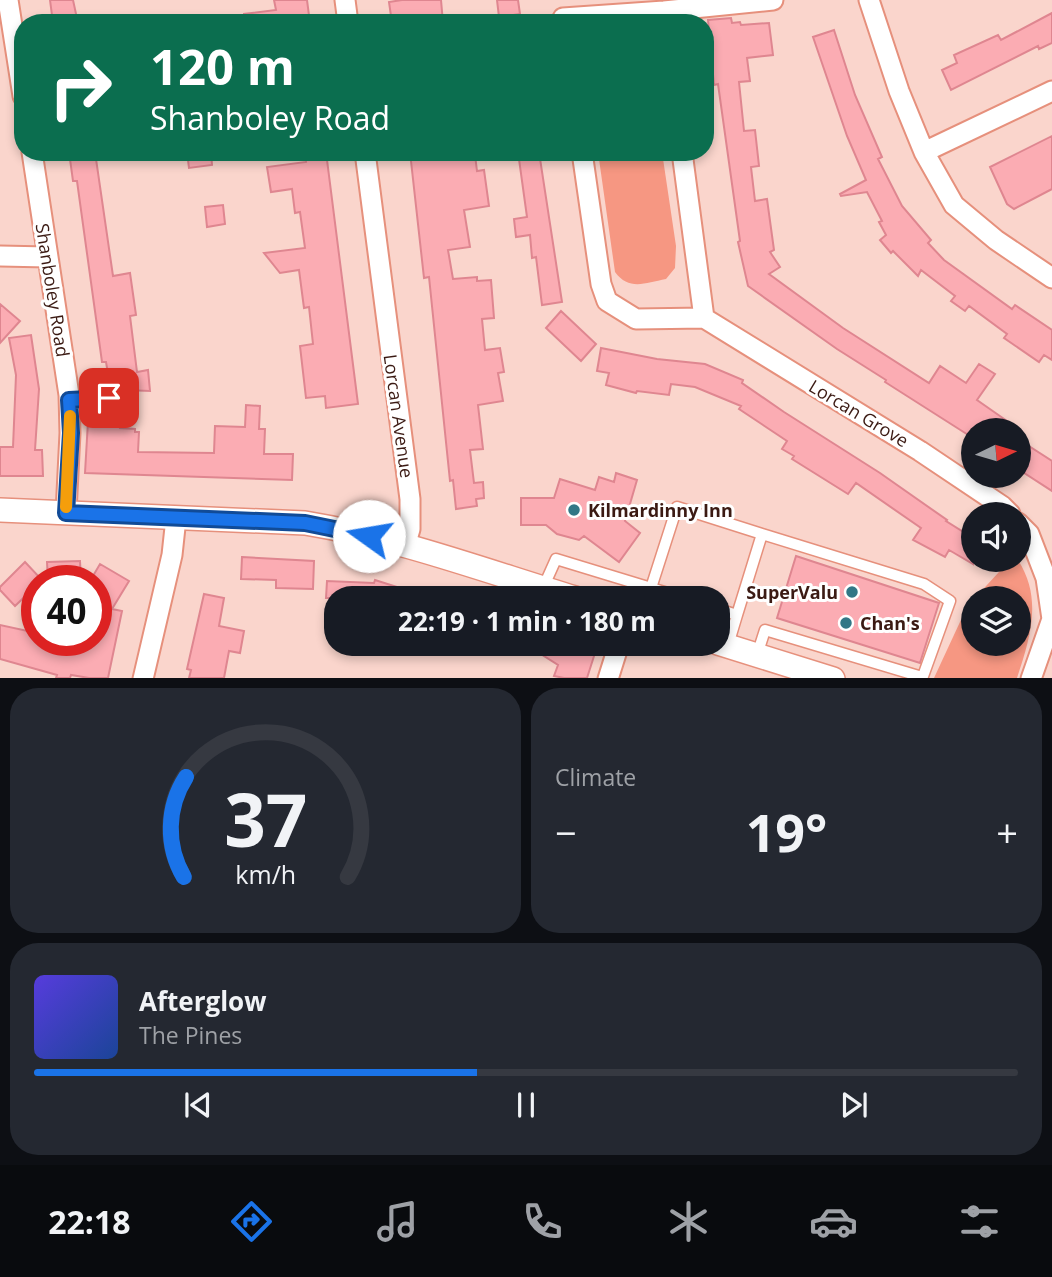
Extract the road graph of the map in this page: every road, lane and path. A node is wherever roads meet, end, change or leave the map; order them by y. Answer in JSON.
{"nodes":[{"id":1,"x":8,"y":0,"type":"edge"},
{"id":2,"x":773,"y":0,"type":"edge"},
{"id":3,"x":869,"y":0,"type":"edge"},
{"id":4,"x":684,"y":14,"type":"edge"},
{"id":5,"x":14,"y":38,"type":"edge"},
{"id":6,"x":1052,"y":91,"type":"edge"},
{"id":7,"x":924,"y":152,"type":"junction"},
{"id":8,"x":33,"y":161,"type":"edge"},
{"id":9,"x":366,"y":161,"type":"edge"},
{"id":10,"x":583,"y":161,"type":"edge"},
{"id":11,"x":683,"y":161,"type":"edge"},
{"id":12,"x":0,"y":256,"type":"edge"},
{"id":13,"x":48,"y":257,"type":"junction"},
{"id":14,"x":1052,"y":278,"type":"edge"},
{"id":15,"x":704,"y":318,"type":"junction"},
{"id":16,"x":109,"y":398,"type":"dead end"},
{"id":17,"x":69,"y":400,"type":"junction"},
{"id":18,"x":996,"y":502,"type":"edge"},
{"id":19,"x":0,"y":510,"type":"edge"},
{"id":20,"x":66,"y":513,"type":"junction"},
{"id":21,"x":176,"y":518,"type":"junction"},
{"id":22,"x":762,"y":534,"type":"junction"},
{"id":23,"x":1031,"y":539,"type":"edge"},
{"id":24,"x":405,"y":546,"type":"junction"},
{"id":25,"x":533,"y":586,"type":"edge"},
{"id":26,"x":544,"y":586,"type":"edge"},
{"id":27,"x":644,"y":586,"type":"edge"},
{"id":28,"x":652,"y":586,"type":"edge"},
{"id":29,"x":730,"y":613,"type":"edge"},
{"id":30,"x":737,"y":615,"type":"junction"},
{"id":31,"x":730,"y":630,"type":"edge"},
{"id":32,"x":730,"y":646,"type":"edge"},
{"id":33,"x":757,"y":655,"type":"junction"},
{"id":34,"x":615,"y":656,"type":"edge"},
{"id":35,"x":143,"y":678,"type":"edge"},
{"id":36,"x":608,"y":678,"type":"edge"},
{"id":37,"x":833,"y":678,"type":"edge"},
{"id":38,"x":922,"y":678,"type":"edge"},
{"id":39,"x":1031,"y":678,"type":"edge"}],
"edges":[{"from":1,"to":5,"type":"street"},
{"from":2,"to":4,"type":"street"},
{"from":3,"to":7,"type":"street"},
{"from":6,"to":7,"type":"street"},
{"from":7,"to":14,"type":"street"},
{"from":8,"to":13,"type":"street","name":"Shanboley Road"},
{"from":9,"to":24,"type":"street","name":"Lorcan Avenue"},
{"from":10,"to":15,"type":"street"},
{"from":11,"to":15,"type":"street"},
{"from":12,"to":13,"type":"street"},
{"from":13,"to":17,"type":"street","name":"Shanboley Road"},
{"from":15,"to":18,"type":"street","name":"Lorcan Grove"},
{"from":16,"to":17,"type":"lane"},
{"from":17,"to":20,"type":"street","name":"Shanboley Road"},
{"from":19,"to":20,"type":"street"},
{"from":20,"to":21,"type":"street"},
{"from":21,"to":24,"type":"street"},
{"from":21,"to":35,"type":"street"},
{"from":22,"to":28,"type":"lane"},
{"from":22,"to":30,"type":"lane"},
{"from":22,"to":38,"type":"lane"},
{"from":23,"to":39,"type":"street"},
{"from":24,"to":25,"type":"street"},
{"from":26,"to":27,"type":"lane"},
{"from":29,"to":30,"type":"lane"},
{"from":30,"to":31,"type":"lane"},
{"from":32,"to":33,"type":"street"},
{"from":33,"to":37,"type":"street"},
{"from":33,"to":38,"type":"lane"},
{"from":34,"to":36,"type":"street"}]}
